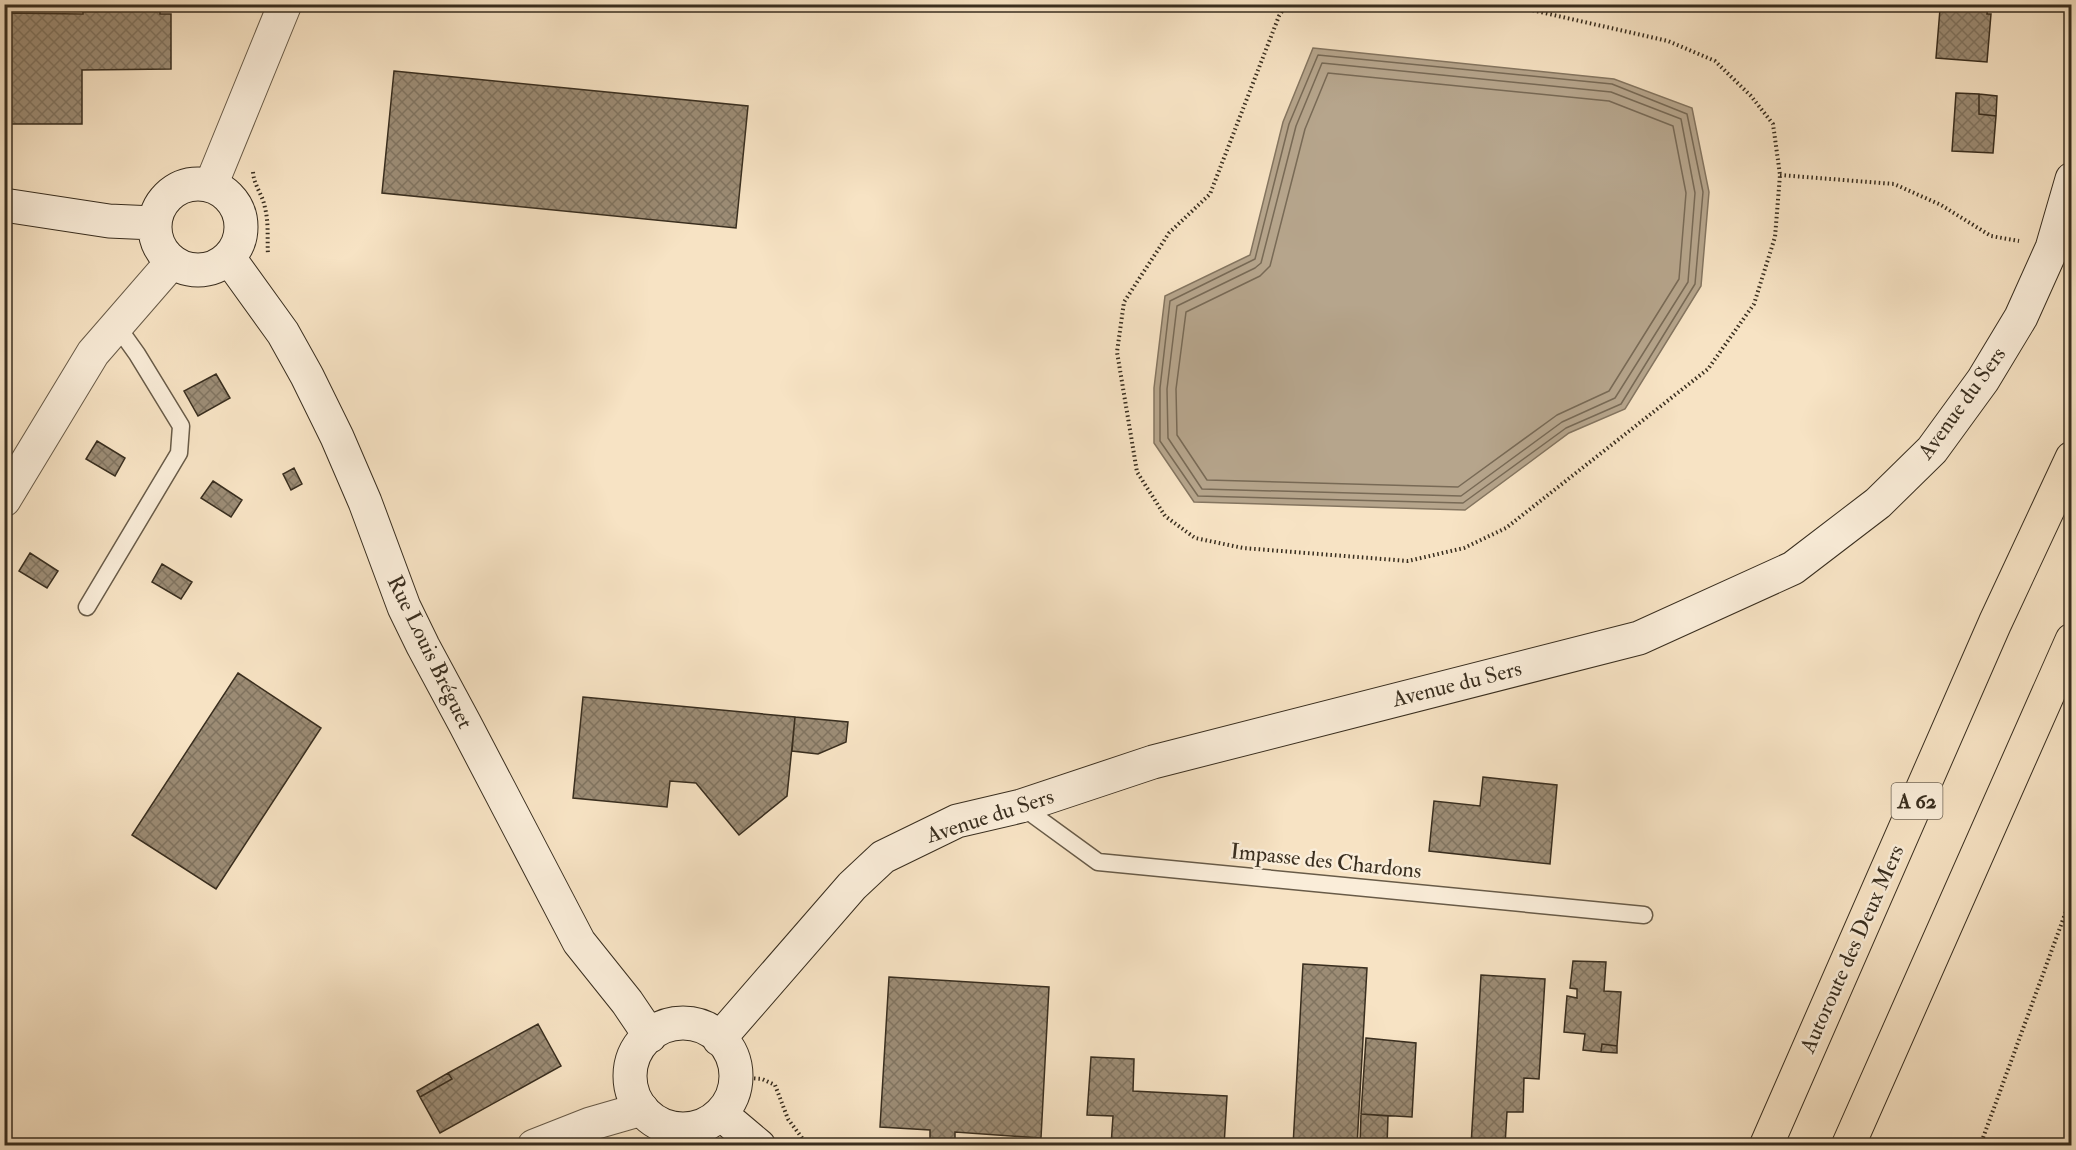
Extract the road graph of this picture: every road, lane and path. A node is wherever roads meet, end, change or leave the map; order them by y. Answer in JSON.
{"nodes":[{"id":1,"x":285,"y":4,"type":"edge"},
{"id":2,"x":1287,"y":4,"type":"edge"},
{"id":3,"x":1505,"y":4,"type":"edge"},
{"id":4,"x":1780,"y":175,"type":"junction"},
{"id":5,"x":2072,"y":179,"type":"edge"},
{"id":6,"x":211,"y":185,"type":"junction"},
{"id":7,"x":4,"y":205,"type":"edge"},
{"id":8,"x":154,"y":223,"type":"junction"},
{"id":9,"x":2052,"y":248,"type":"junction"},
{"id":10,"x":229,"y":258,"type":"junction"},
{"id":11,"x":172,"y":262,"type":"junction"},
{"id":12,"x":117,"y":326,"type":"junction"},
{"id":13,"x":2072,"y":458,"type":"edge"},
{"id":14,"x":4,"y":500,"type":"edge"},
{"id":15,"x":87,"y":607,"type":"dead end"},
{"id":16,"x":2072,"y":640,"type":"edge"},
{"id":17,"x":1021,"y":806,"type":"junction"},
{"id":18,"x":2072,"y":896,"type":"edge"},
{"id":19,"x":1644,"y":915,"type":"dead end"},
{"id":20,"x":650,"y":1036,"type":"junction"},
{"id":21,"x":719,"y":1039,"type":"junction"},
{"id":22,"x":736,"y":1077,"type":"junction"},
{"id":23,"x":642,"y":1109,"type":"junction"},
{"id":24,"x":721,"y":1114,"type":"junction"},
{"id":25,"x":534,"y":1146,"type":"edge"},
{"id":26,"x":759,"y":1146,"type":"edge"},
{"id":27,"x":808,"y":1146,"type":"edge"},
{"id":28,"x":1766,"y":1146,"type":"edge"},
{"id":29,"x":1848,"y":1146,"type":"edge"},
{"id":30,"x":1980,"y":1146,"type":"edge"}],
"edges":[{"from":1,"to":6,"type":"street"},
{"from":2,"to":4,"type":"path"},
{"from":3,"to":4,"type":"path"},
{"from":4,"to":9,"type":"path"},
{"from":5,"to":9,"type":"street","name":"Avenue du Sers"},
{"from":6,"to":8,"type":"street"},
{"from":6,"to":10,"type":"street"},
{"from":7,"to":8,"type":"street"},
{"from":8,"to":11,"type":"street"},
{"from":9,"to":17,"type":"street","name":"Avenue du Sers"},
{"from":10,"to":11,"type":"street"},
{"from":10,"to":20,"type":"street","name":"Rue Louis Bréguet"},
{"from":11,"to":12,"type":"street"},
{"from":12,"to":14,"type":"street"},
{"from":12,"to":15,"type":"lane"},
{"from":13,"to":28,"type":"highway","name":"Autoroute des Deux Mers","number":"A 62"},
{"from":16,"to":29,"type":"highway"},
{"from":17,"to":19,"type":"lane","name":"Impasse des Chardons"},
{"from":17,"to":21,"type":"street","name":"Avenue du Sers"},
{"from":18,"to":30,"type":"path"},
{"from":20,"to":21,"type":"street"},
{"from":20,"to":23,"type":"street"},
{"from":21,"to":22,"type":"street"},
{"from":22,"to":24,"type":"street"},
{"from":22,"to":27,"type":"path"},
{"from":23,"to":24,"type":"street"},
{"from":23,"to":25,"type":"street"},
{"from":24,"to":26,"type":"street"}]}
